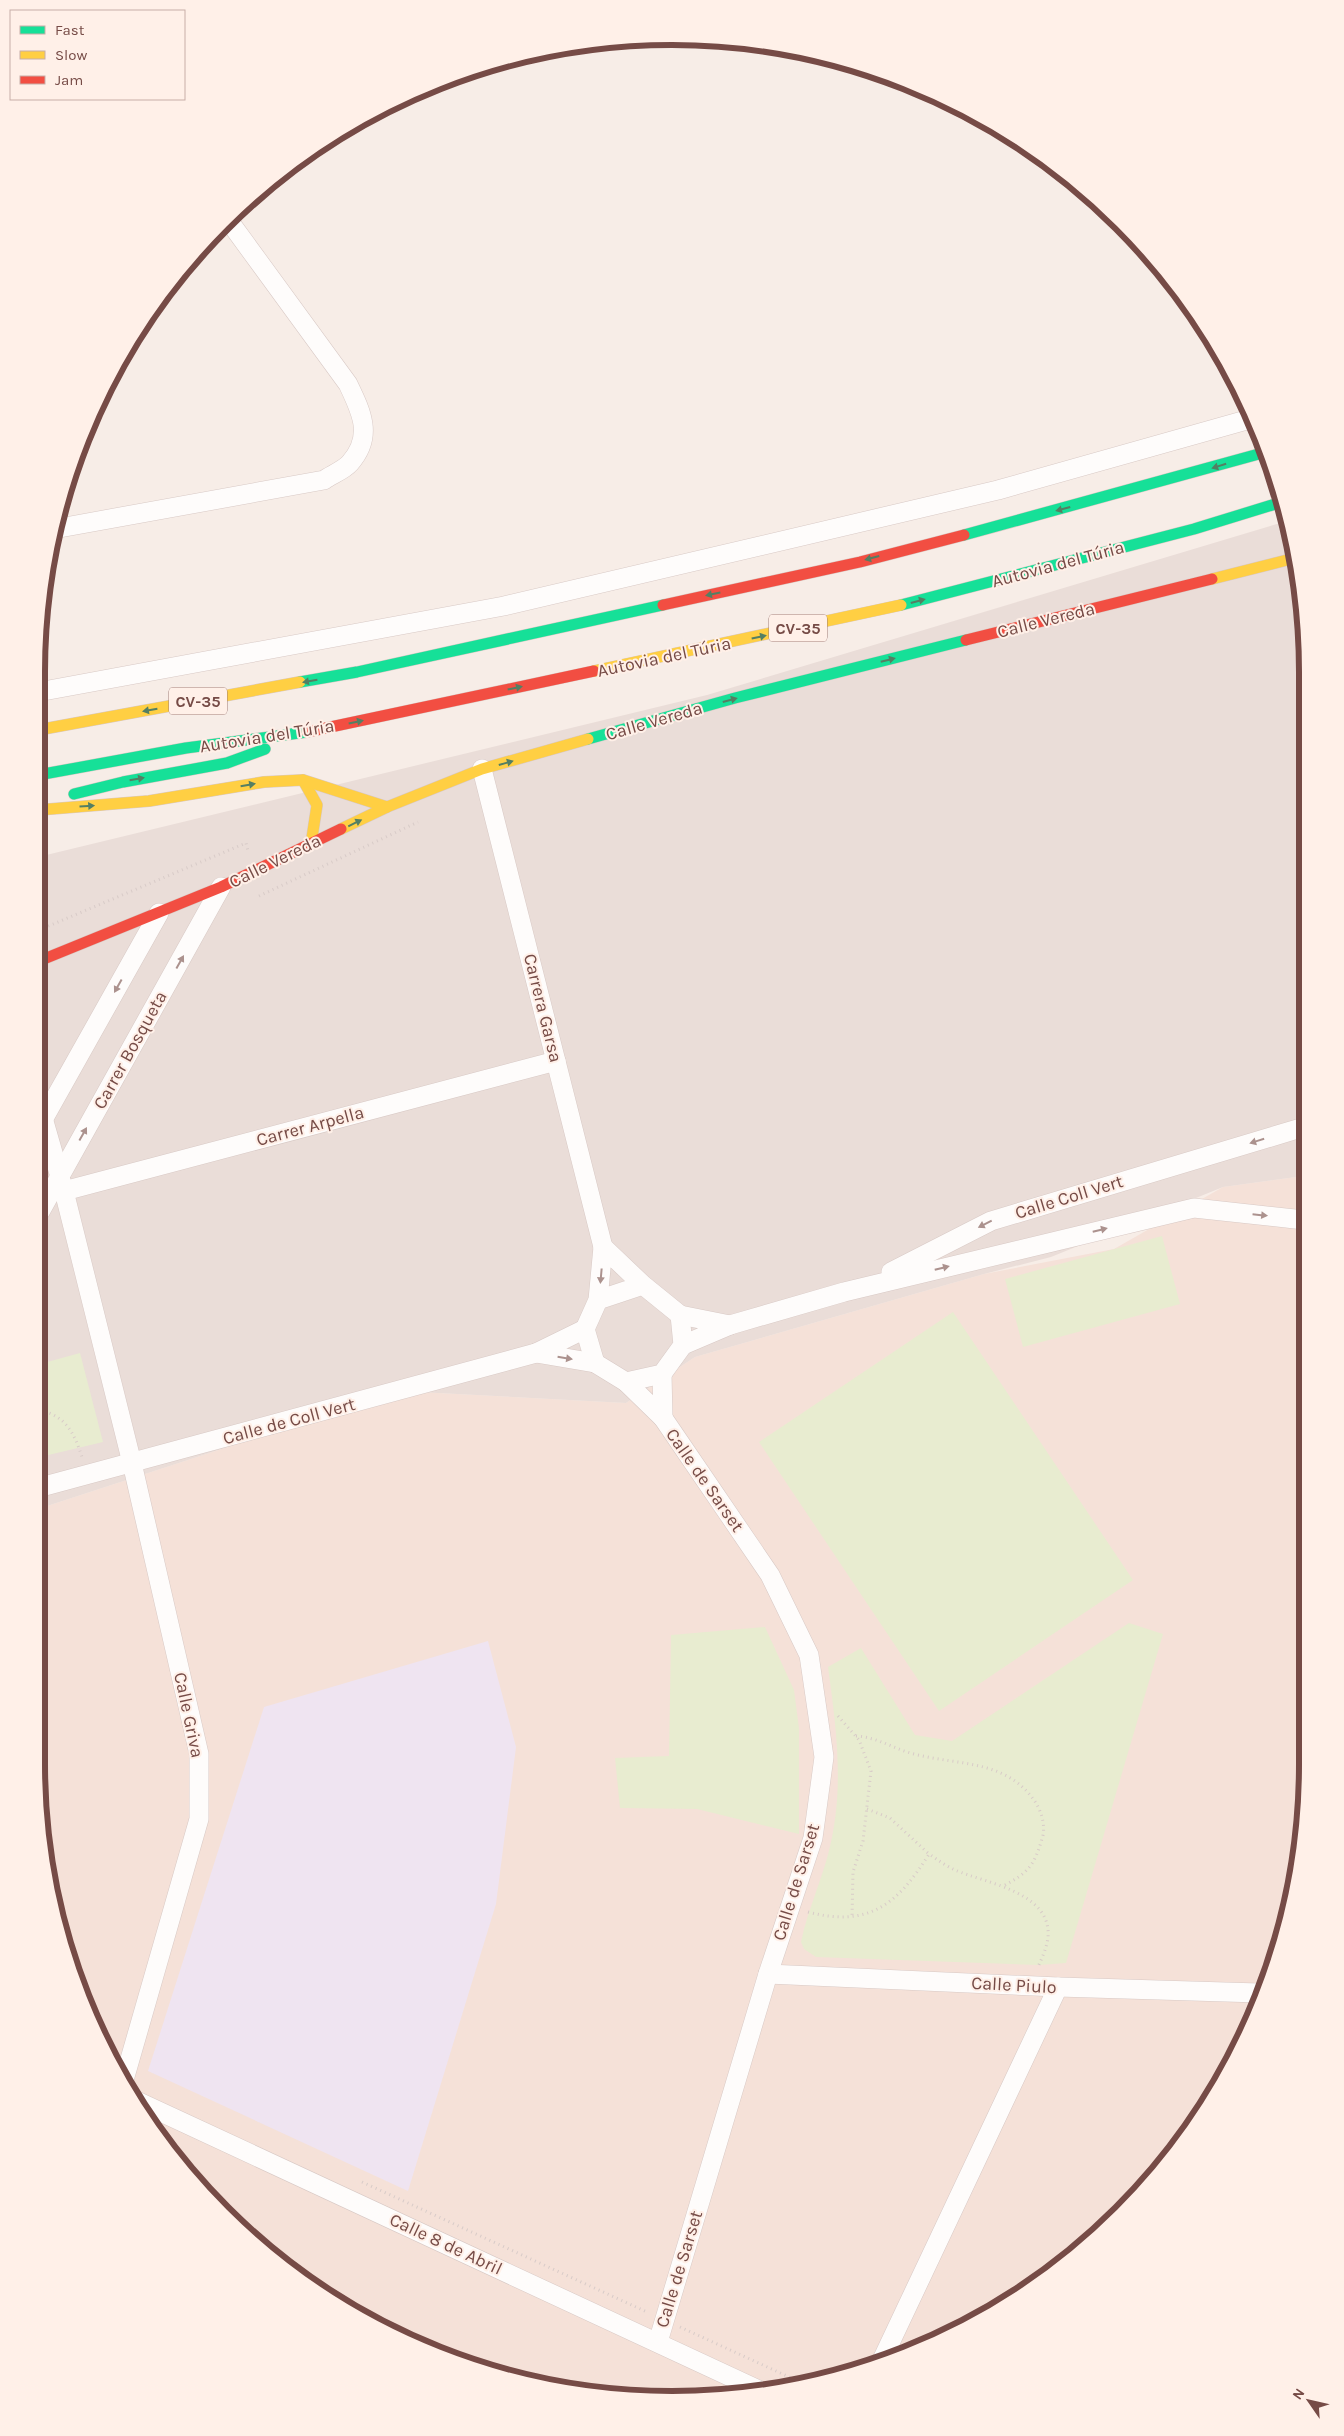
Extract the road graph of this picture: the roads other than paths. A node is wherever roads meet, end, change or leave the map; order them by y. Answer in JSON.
{"nodes":[{"id":1,"x":232,"y":226,"type":"edge"},
{"id":2,"x":1246,"y":420,"type":"edge"},
{"id":3,"x":1260,"y":454,"type":"edge"},
{"id":4,"x":1276,"y":504,"type":"edge"},
{"id":5,"x":62,"y":528,"type":"edge"},
{"id":6,"x":1289,"y":560,"type":"edge"},
{"id":7,"x":45,"y":691,"type":"edge"},
{"id":8,"x":45,"y":729,"type":"edge"},
{"id":9,"x":308,"y":732,"type":"junction"},
{"id":10,"x":482,"y":769,"type":"junction"},
{"id":11,"x":45,"y":774,"type":"edge"},
{"id":12,"x":303,"y":780,"type":"junction"},
{"id":13,"x":45,"y":801,"type":"edge"},
{"id":14,"x":387,"y":807,"type":"junction"},
{"id":15,"x":45,"y":809,"type":"edge"},
{"id":16,"x":311,"y":844,"type":"junction"},
{"id":17,"x":221,"y":887,"type":"junction"},
{"id":18,"x":159,"y":912,"type":"junction"},
{"id":19,"x":45,"y":958,"type":"edge"},
{"id":20,"x":556,"y":1061,"type":"junction"},
{"id":21,"x":45,"y":1110,"type":"edge"},
{"id":22,"x":1299,"y":1128,"type":"edge"},
{"id":23,"x":45,"y":1130,"type":"edge"},
{"id":24,"x":62,"y":1184,"type":"junction"},
{"id":25,"x":45,"y":1206,"type":"edge"},
{"id":26,"x":1299,"y":1219,"type":"edge"},
{"id":27,"x":604,"y":1247,"type":"junction"},
{"id":28,"x":643,"y":1285,"type":"junction"},
{"id":29,"x":844,"y":1292,"type":"junction"},
{"id":30,"x":598,"y":1300,"type":"junction"},
{"id":31,"x":680,"y":1315,"type":"junction"},
{"id":32,"x":730,"y":1325,"type":"junction"},
{"id":33,"x":586,"y":1329,"type":"junction"},
{"id":34,"x":682,"y":1345,"type":"junction"},
{"id":35,"x":536,"y":1353,"type":"junction"},
{"id":36,"x":594,"y":1363,"type":"junction"},
{"id":37,"x":662,"y":1374,"type":"junction"},
{"id":38,"x":626,"y":1382,"type":"junction"},
{"id":39,"x":663,"y":1418,"type":"junction"},
{"id":40,"x":132,"y":1463,"type":"junction"},
{"id":41,"x":45,"y":1486,"type":"edge"},
{"id":42,"x":768,"y":1974,"type":"junction"},
{"id":43,"x":1058,"y":1987,"type":"junction"},
{"id":44,"x":1255,"y":1993,"type":"edge"},
{"id":45,"x":126,"y":2072,"type":"edge"},
{"id":46,"x":147,"y":2106,"type":"edge"},
{"id":47,"x":658,"y":2342,"type":"junction"},
{"id":48,"x":885,"y":2354,"type":"edge"},
{"id":49,"x":755,"y":2386,"type":"edge"}],
"edges":[{"from":1,"to":5,"type":"street"},
{"from":2,"to":7,"type":"street"},
{"from":3,"to":8,"type":"main road","number":"CV-35","one_way":true},
{"from":9,"to":4,"type":"main road","name":"Autovia del Túria","number":"CV-35","one_way":true},
{"from":10,"to":6,"type":"main road","name":"Calle Vereda","one_way":true},
{"from":9,"to":11,"type":"main road","name":"Autovia del Túria","number":"CV-35"},
{"from":13,"to":9,"type":"main road","one_way":true},
{"from":10,"to":14,"type":"main road","name":"Calle Vereda"},
{"from":10,"to":20,"type":"street","name":"Carrera Garsa"},
{"from":12,"to":14,"type":"main road"},
{"from":15,"to":12,"type":"main road","one_way":true},
{"from":12,"to":16,"type":"main road"},
{"from":16,"to":14,"type":"main road","name":"Calle Vereda","one_way":true},
{"from":16,"to":17,"type":"main road","name":"Calle Vereda"},
{"from":17,"to":18,"type":"main road","name":"Calle Vereda"},
{"from":24,"to":17,"type":"street","name":"Carrer Bosqueta","one_way":true},
{"from":18,"to":19,"type":"main road","name":"Calle Vereda"},
{"from":18,"to":21,"type":"street","one_way":true},
{"from":20,"to":24,"type":"street","name":"Carrer Arpella"},
{"from":20,"to":27,"type":"street","name":"Carrera Garsa"},
{"from":22,"to":29,"type":"street","name":"Calle Coll Vert","one_way":true},
{"from":23,"to":24,"type":"street","name":"Calle Griva"},
{"from":24,"to":25,"type":"street","name":"Carrer Bosqueta"},
{"from":24,"to":40,"type":"street","name":"Calle Griva"},
{"from":29,"to":26,"type":"street","name":"Calle Coll Vert","one_way":true},
{"from":27,"to":28,"type":"street"},
{"from":27,"to":30,"type":"street","name":"Carrera Garsa","one_way":true},
{"from":28,"to":30,"type":"street"},
{"from":28,"to":31,"type":"street"},
{"from":29,"to":32,"type":"street","name":"Calle Coll Vert"},
{"from":30,"to":33,"type":"street"},
{"from":31,"to":32,"type":"street","name":"Calle Coll Vert"},
{"from":31,"to":34,"type":"street"},
{"from":32,"to":34,"type":"street","name":"Calle Coll Vert"},
{"from":33,"to":35,"type":"street","name":"Calle de Coll Vert"},
{"from":33,"to":36,"type":"street"},
{"from":34,"to":37,"type":"street"},
{"from":35,"to":36,"type":"street","name":"Calle de Coll Vert","one_way":true},
{"from":35,"to":40,"type":"street","name":"Calle de Coll Vert"},
{"from":36,"to":38,"type":"street"},
{"from":37,"to":38,"type":"street"},
{"from":37,"to":39,"type":"street","name":"Calle de Sarset"},
{"from":38,"to":39,"type":"street","name":"Calle de Sarset"},
{"from":39,"to":42,"type":"street","name":"Calle de Sarset"},
{"from":40,"to":41,"type":"street","name":"Calle de Coll Vert"},
{"from":40,"to":45,"type":"street","name":"Calle Griva"},
{"from":42,"to":43,"type":"street","name":"Calle Piulo"},
{"from":42,"to":47,"type":"street","name":"Calle de Sarset"},
{"from":43,"to":44,"type":"street","name":"Calle Piulo"},
{"from":43,"to":48,"type":"street"},
{"from":46,"to":47,"type":"street","name":"Calle 8 de Abril"},
{"from":47,"to":49,"type":"street","name":"Calle 8 de Abril"}]}
